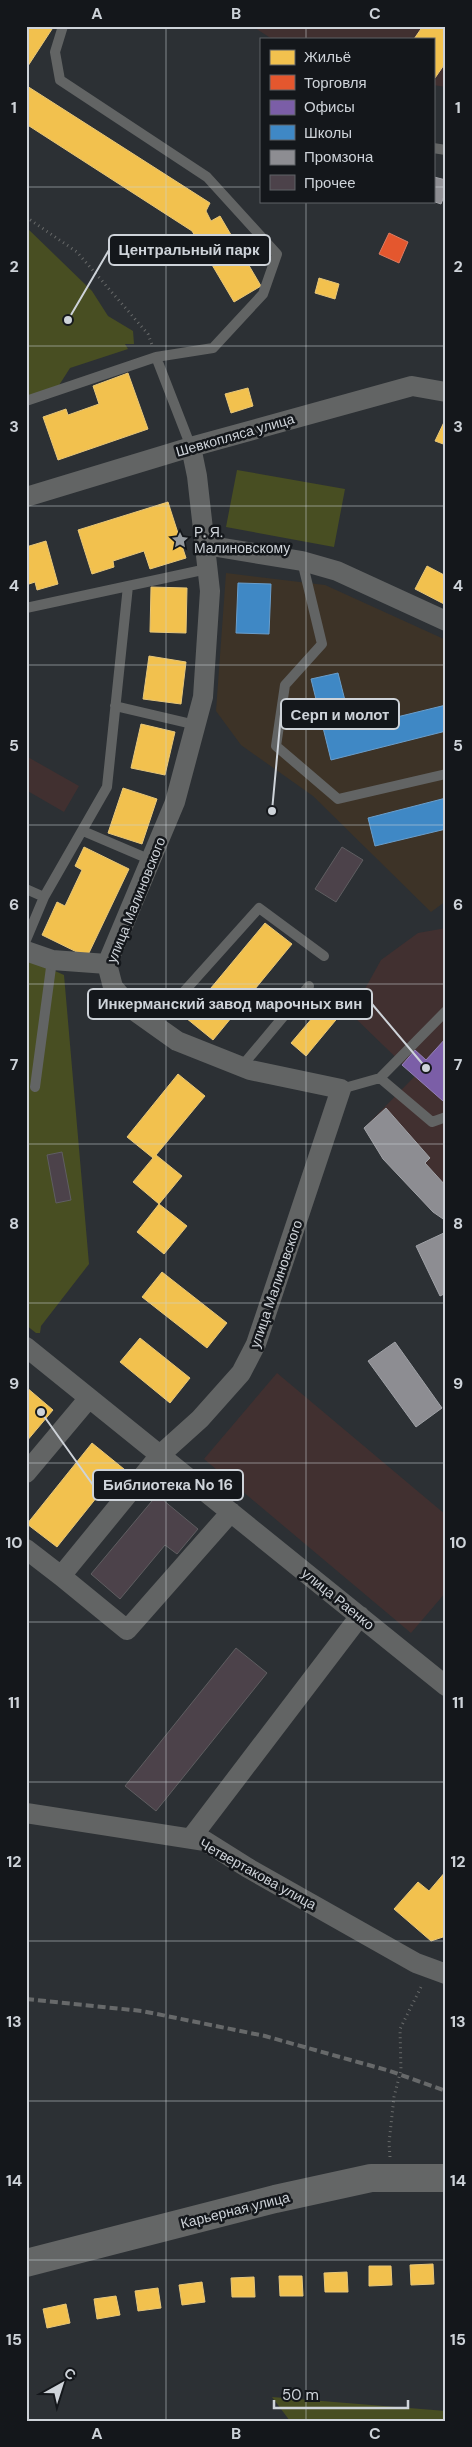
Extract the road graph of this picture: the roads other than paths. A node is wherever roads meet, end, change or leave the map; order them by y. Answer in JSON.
{"nodes":[{"id":1,"x":63,"y":26,"type":"edge"},
{"id":2,"x":156,"y":357,"type":"junction"},
{"id":3,"x":446,"y":392,"type":"edge"},
{"id":4,"x":26,"y":401,"type":"edge"},
{"id":5,"x":191,"y":447,"type":"junction"},
{"id":6,"x":26,"y":497,"type":"edge"},
{"id":7,"x":205,"y":545,"type":"junction"},
{"id":8,"x":302,"y":561,"type":"junction"},
{"id":9,"x":207,"y":569,"type":"junction"},
{"id":10,"x":128,"y":586,"type":"junction"},
{"id":11,"x":26,"y":608,"type":"edge"},
{"id":12,"x":446,"y":621,"type":"edge"},
{"id":13,"x":115,"y":706,"type":"junction"},
{"id":14,"x":196,"y":725,"type":"junction"},
{"id":15,"x":446,"y":774,"type":"edge"},
{"id":16,"x":82,"y":831,"type":"junction"},
{"id":17,"x":151,"y":860,"type":"junction"},
{"id":18,"x":26,"y":889,"type":"edge"},
{"id":19,"x":44,"y":897,"type":"junction"},
{"id":20,"x":26,"y":940,"type":"edge"},
{"id":21,"x":26,"y":951,"type":"edge"},
{"id":22,"x":324,"y":956,"type":"dead end"},
{"id":23,"x":52,"y":960,"type":"junction"},
{"id":24,"x":107,"y":964,"type":"junction"},
{"id":25,"x":309,"y":986,"type":"dead end"},
{"id":26,"x":446,"y":1011,"type":"edge"},
{"id":27,"x":154,"y":1025,"type":"junction"},
{"id":28,"x":242,"y":1066,"type":"junction"},
{"id":29,"x":380,"y":1078,"type":"junction"},
{"id":30,"x":35,"y":1087,"type":"dead end"},
{"id":31,"x":341,"y":1089,"type":"junction"},
{"id":32,"x":446,"y":1118,"type":"edge"},
{"id":33,"x":26,"y":1347,"type":"edge"},
{"id":34,"x":89,"y":1398,"type":"junction"},
{"id":35,"x":160,"y":1455,"type":"junction"},
{"id":36,"x":26,"y":1472,"type":"edge"},
{"id":37,"x":231,"y":1512,"type":"junction"},
{"id":38,"x":26,"y":1549,"type":"edge"},
{"id":39,"x":61,"y":1576,"type":"junction"},
{"id":40,"x":360,"y":1616,"type":"junction"},
{"id":41,"x":446,"y":1686,"type":"edge"},
{"id":42,"x":26,"y":1813,"type":"edge"},
{"id":43,"x":191,"y":1838,"type":"junction"},
{"id":44,"x":438,"y":1971,"type":"edge"},
{"id":45,"x":446,"y":2178,"type":"edge"},
{"id":46,"x":26,"y":2264,"type":"edge"}],
"edges":[{"from":1,"to":2,"type":"lane"},
{"from":2,"to":4,"type":"lane"},
{"from":2,"to":5,"type":"lane"},
{"from":3,"to":5,"type":"street","name":"Шевкопляса улица"},
{"from":5,"to":6,"type":"street","name":"Шевкопляса улица"},
{"from":5,"to":7,"type":"street","name":"улица Малиновского"},
{"from":7,"to":8,"type":"street"},
{"from":7,"to":9,"type":"street","name":"улица Малиновского"},
{"from":8,"to":12,"type":"street"},
{"from":8,"to":15,"type":"lane"},
{"from":9,"to":10,"type":"lane"},
{"from":9,"to":14,"type":"street","name":"улица Малиновского"},
{"from":10,"to":11,"type":"lane"},
{"from":10,"to":13,"type":"lane"},
{"from":13,"to":14,"type":"lane"},
{"from":13,"to":16,"type":"lane"},
{"from":14,"to":17,"type":"street","name":"улица Малиновского"},
{"from":16,"to":17,"type":"lane"},
{"from":16,"to":19,"type":"lane"},
{"from":17,"to":24,"type":"street","name":"улица Малиновского"},
{"from":18,"to":19,"type":"lane"},
{"from":19,"to":20,"type":"lane"},
{"from":21,"to":23,"type":"street"},
{"from":22,"to":27,"type":"lane"},
{"from":23,"to":24,"type":"street"},
{"from":23,"to":30,"type":"lane"},
{"from":24,"to":27,"type":"street","name":"улица Малиновского"},
{"from":25,"to":28,"type":"lane"},
{"from":26,"to":29,"type":"lane"},
{"from":27,"to":28,"type":"street","name":"улица Малиновского"},
{"from":28,"to":31,"type":"street","name":"улица Малиновского"},
{"from":29,"to":31,"type":"lane"},
{"from":29,"to":32,"type":"lane"},
{"from":31,"to":35,"type":"street","name":"улица Малиновского"},
{"from":33,"to":34,"type":"street","name":"улица Раенко"},
{"from":34,"to":35,"type":"street","name":"улица Раенко"},
{"from":34,"to":36,"type":"street"},
{"from":35,"to":37,"type":"street","name":"улица Раенко"},
{"from":35,"to":39,"type":"street"},
{"from":37,"to":39,"type":"street"},
{"from":37,"to":40,"type":"street","name":"улица Раенко"},
{"from":38,"to":39,"type":"street"},
{"from":40,"to":41,"type":"street","name":"улица Раенко"},
{"from":40,"to":43,"type":"street"},
{"from":42,"to":43,"type":"street","name":"Четвертакова улица"},
{"from":43,"to":44,"type":"street","name":"Четвертакова улица"},
{"from":45,"to":46,"type":"street","name":"Карьерная улица"}]}
